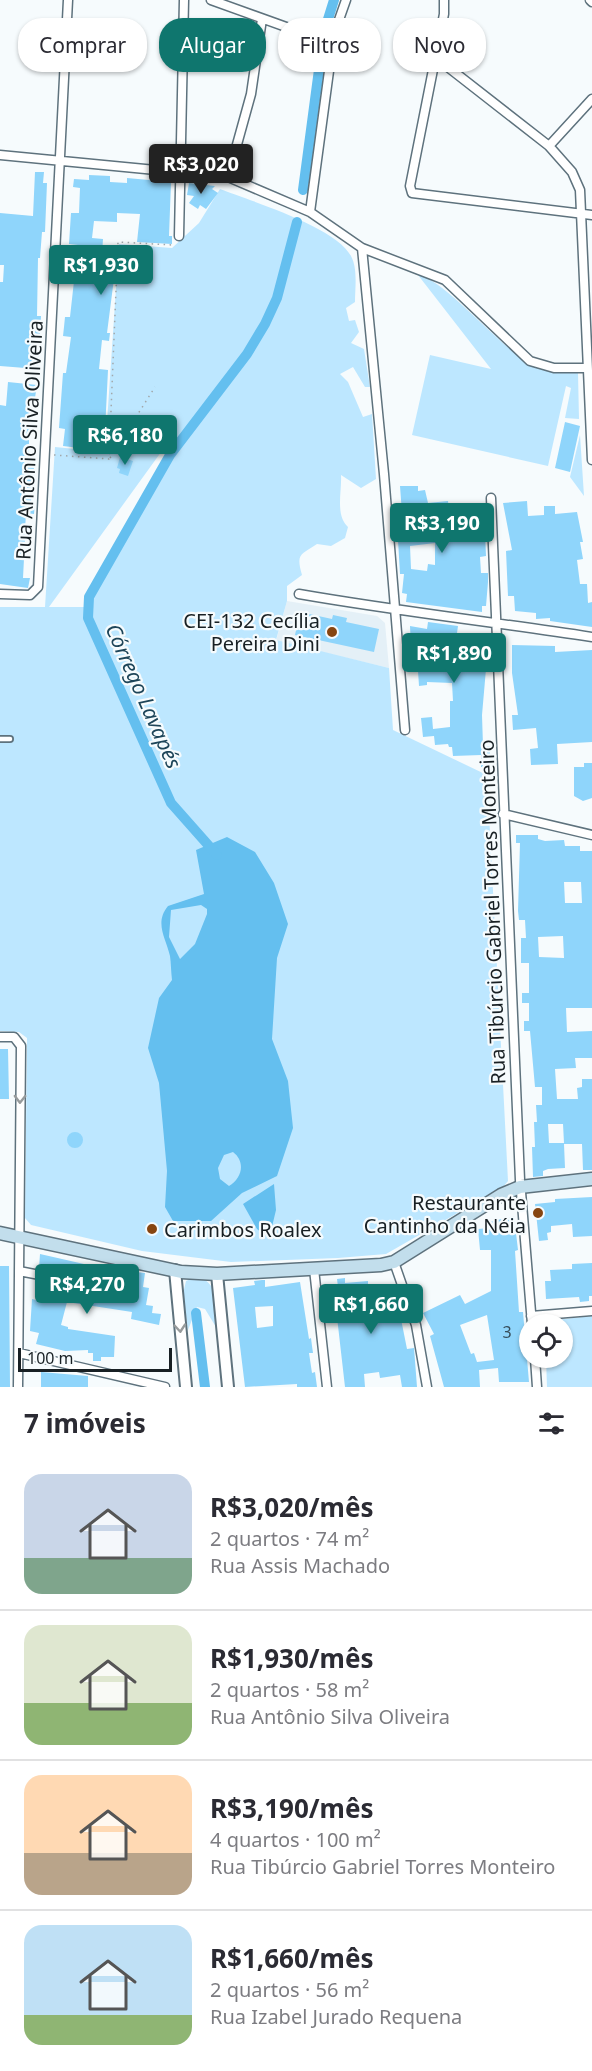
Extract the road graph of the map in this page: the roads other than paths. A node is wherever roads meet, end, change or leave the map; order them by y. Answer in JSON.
{"nodes":[{"id":1,"x":68,"y":0,"type":"edge"},
{"id":2,"x":184,"y":0,"type":"edge"},
{"id":3,"x":211,"y":0,"type":"edge"},
{"id":4,"x":346,"y":0,"type":"edge"},
{"id":5,"x":444,"y":0,"type":"edge"},
{"id":6,"x":259,"y":18,"type":"edge"},
{"id":7,"x":441,"y":18,"type":"edge"},
{"id":8,"x":254,"y":72,"type":"edge"},
{"id":9,"x":432,"y":72,"type":"edge"},
{"id":10,"x":454,"y":72,"type":"edge"},
{"id":11,"x":592,"y":99,"type":"edge"},
{"id":12,"x":549,"y":146,"type":"junction"},
{"id":13,"x":0,"y":155,"type":"edge"},
{"id":14,"x":60,"y":161,"type":"junction"},
{"id":15,"x":179,"y":172,"type":"junction"},
{"id":16,"x":228,"y":177,"type":"junction"},
{"id":17,"x":308,"y":211,"type":"junction"},
{"id":18,"x":587,"y":215,"type":"edge"},
{"id":19,"x":179,"y":236,"type":"road end"},
{"id":20,"x":362,"y":248,"type":"junction"},
{"id":21,"x":592,"y":271,"type":"edge"},
{"id":22,"x":585,"y":278,"type":"junction"},
{"id":23,"x":587,"y":368,"type":"junction"},
{"id":24,"x":592,"y":460,"type":"edge"},
{"id":25,"x":491,"y":498,"type":"dead end"},
{"id":26,"x":0,"y":594,"type":"edge"},
{"id":27,"x":299,"y":594,"type":"dead end"},
{"id":28,"x":394,"y":611,"type":"junction"},
{"id":29,"x":497,"y":622,"type":"junction"},
{"id":30,"x":592,"y":637,"type":"edge"},
{"id":31,"x":405,"y":729,"type":"dead end"},
{"id":32,"x":0,"y":739,"type":"edge"},
{"id":33,"x":10,"y":739,"type":"dead end"},
{"id":34,"x":503,"y":814,"type":"junction"},
{"id":35,"x":592,"y":835,"type":"edge"},
{"id":36,"x":0,"y":1037,"type":"edge"},
{"id":37,"x":592,"y":1179,"type":"edge"},
{"id":38,"x":520,"y":1187,"type":"junction"},
{"id":39,"x":0,"y":1233,"type":"edge"},
{"id":40,"x":19,"y":1236,"type":"junction"},
{"id":41,"x":394,"y":1262,"type":"junction"},
{"id":42,"x":314,"y":1269,"type":"junction"},
{"id":43,"x":19,"y":1271,"type":"junction"},
{"id":44,"x":178,"y":1271,"type":"junction"},
{"id":45,"x":217,"y":1274,"type":"junction"},
{"id":46,"x":102,"y":1287,"type":"dead end"},
{"id":47,"x":592,"y":1311,"type":"edge"},
{"id":48,"x":531,"y":1314,"type":"edge"},
{"id":49,"x":572,"y":1314,"type":"edge"},
{"id":50,"x":19,"y":1353,"type":"junction"},
{"id":51,"x":536,"y":1368,"type":"edge"},
{"id":52,"x":18,"y":1387,"type":"edge"},
{"id":53,"x":165,"y":1387,"type":"edge"},
{"id":54,"x":186,"y":1387,"type":"edge"},
{"id":55,"x":228,"y":1387,"type":"edge"},
{"id":56,"x":327,"y":1387,"type":"edge"},
{"id":57,"x":427,"y":1387,"type":"edge"},
{"id":58,"x":537,"y":1387,"type":"edge"}],
"edges":[{"from":1,"to":14,"type":"street","name":"Rua Antônio Silva Oliveira"},
{"from":2,"to":15,"type":"street"},
{"from":3,"to":6,"type":"street"},
{"from":4,"to":17,"type":"street"},
{"from":5,"to":7,"type":"street"},
{"from":8,"to":16,"type":"street"},
{"from":9,"to":18,"type":"street"},
{"from":10,"to":12,"type":"street"},
{"from":11,"to":12,"type":"street"},
{"from":12,"to":18,"type":"street"},
{"from":13,"to":14,"type":"street"},
{"from":14,"to":15,"type":"street"},
{"from":14,"to":26,"type":"street","name":"Rua Antônio Silva Oliveira"},
{"from":15,"to":16,"type":"street"},
{"from":15,"to":19,"type":"street"},
{"from":16,"to":17,"type":"street"},
{"from":17,"to":20,"type":"street"},
{"from":18,"to":22,"type":"street"},
{"from":20,"to":23,"type":"street"},
{"from":20,"to":28,"type":"street"},
{"from":21,"to":22,"type":"street"},
{"from":22,"to":23,"type":"street"},
{"from":23,"to":24,"type":"street"},
{"from":25,"to":29,"type":"street","name":"Rua Tibúrcio Gabriel Torres Monteiro"},
{"from":27,"to":28,"type":"street"},
{"from":28,"to":29,"type":"street"},
{"from":28,"to":31,"type":"street"},
{"from":29,"to":30,"type":"street"},
{"from":29,"to":34,"type":"street","name":"Rua Tibúrcio Gabriel Torres Monteiro"},
{"from":32,"to":33,"type":"lane"},
{"from":34,"to":35,"type":"street"},
{"from":34,"to":38,"type":"street","name":"Rua Tibúrcio Gabriel Torres Monteiro"},
{"from":36,"to":40,"type":"street","one_way":true},
{"from":37,"to":38,"type":"main road"},
{"from":38,"to":41,"type":"main road"},
{"from":38,"to":48,"type":"street","name":"Rua Tibúrcio Gabriel Torres Monteiro"},
{"from":39,"to":40,"type":"main road"},
{"from":40,"to":43,"type":"street"},
{"from":40,"to":44,"type":"main road"},
{"from":41,"to":42,"type":"main road"},
{"from":41,"to":57,"type":"street"},
{"from":42,"to":45,"type":"main road"},
{"from":42,"to":56,"type":"street"},
{"from":43,"to":46,"type":"street"},
{"from":43,"to":50,"type":"street"},
{"from":44,"to":45,"type":"main road"},
{"from":44,"to":54,"type":"street","one_way":true},
{"from":45,"to":55,"type":"street"},
{"from":47,"to":49,"type":"street"},
{"from":50,"to":52,"type":"street"},
{"from":50,"to":53,"type":"street"},
{"from":51,"to":58,"type":"street"}]}
